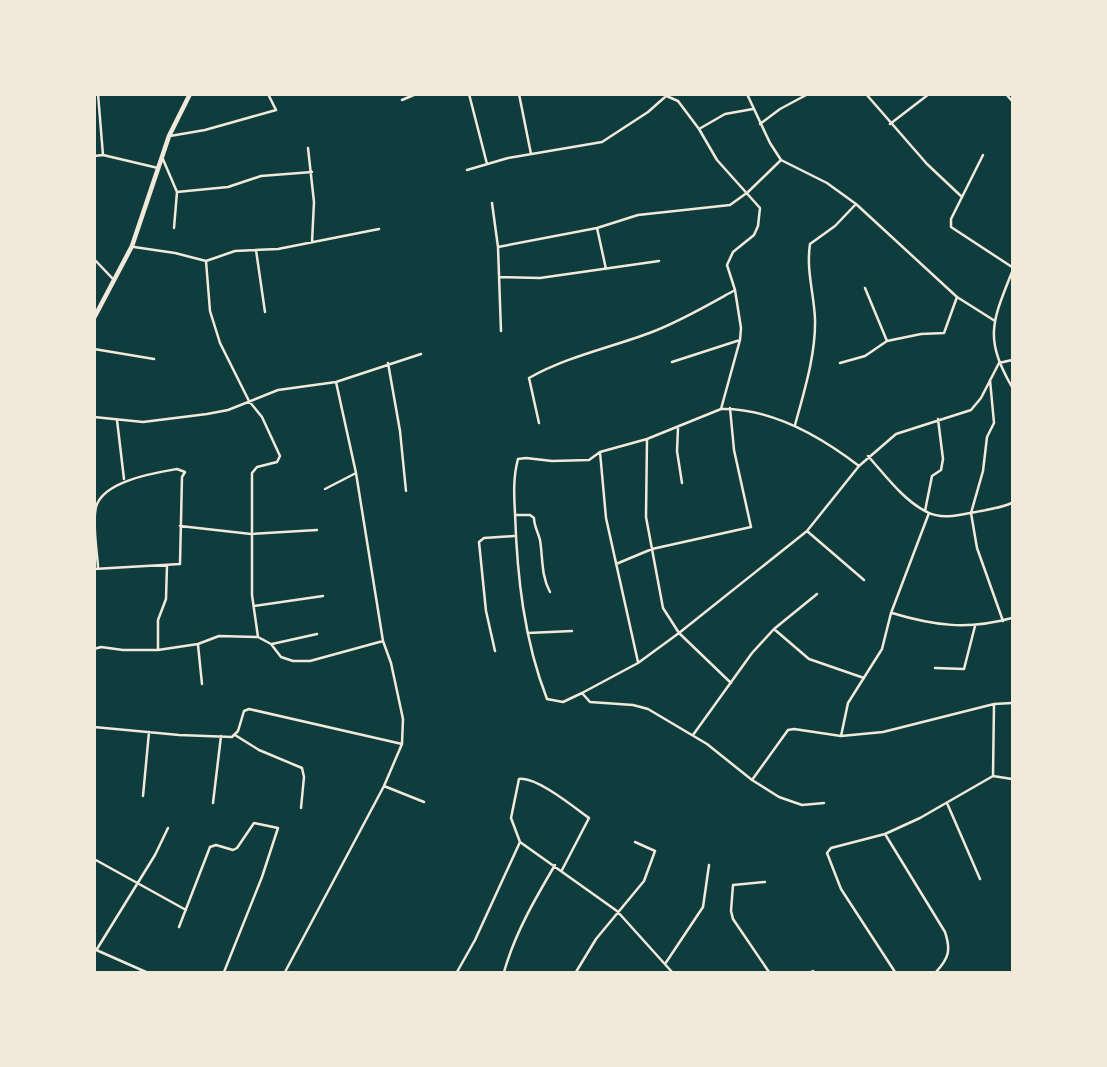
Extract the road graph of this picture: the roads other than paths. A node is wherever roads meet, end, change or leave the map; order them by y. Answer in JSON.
{"nodes":[{"id":1,"x":98,"y":94,"type":"edge"},
{"id":2,"x":190,"y":94,"type":"edge"},
{"id":3,"x":268,"y":94,"type":"edge"},
{"id":4,"x":416,"y":94,"type":"edge"},
{"id":5,"x":469,"y":94,"type":"edge"},
{"id":6,"x":519,"y":94,"type":"edge"},
{"id":7,"x":747,"y":94,"type":"edge"},
{"id":8,"x":808,"y":94,"type":"edge"},
{"id":9,"x":866,"y":94,"type":"edge"},
{"id":10,"x":929,"y":94,"type":"edge"},
{"id":11,"x":1006,"y":94,"type":"edge"},
{"id":12,"x":663,"y":96,"type":"edge"},
{"id":13,"x":402,"y":100,"type":"dead end"},
{"id":14,"x":1013,"y":101,"type":"edge"},
{"id":15,"x":753,"y":109,"type":"junction"},
{"id":16,"x":890,"y":124,"type":"junction"},
{"id":17,"x":760,"y":125,"type":"junction"},
{"id":18,"x":699,"y":128,"type":"junction"},
{"id":19,"x":169,"y":136,"type":"junction"},
{"id":20,"x":308,"y":148,"type":"dead end"},
{"id":21,"x":531,"y":154,"type":"junction"},
{"id":22,"x":103,"y":155,"type":"junction"},
{"id":23,"x":983,"y":155,"type":"dead end"},
{"id":24,"x":94,"y":156,"type":"edge"},
{"id":25,"x":162,"y":157,"type":"junction"},
{"id":26,"x":781,"y":160,"type":"junction"},
{"id":27,"x":487,"y":164,"type":"junction"},
{"id":28,"x":158,"y":168,"type":"junction"},
{"id":29,"x":467,"y":170,"type":"dead end"},
{"id":30,"x":312,"y":172,"type":"junction"},
{"id":31,"x":177,"y":192,"type":"junction"},
{"id":32,"x":748,"y":192,"type":"junction"},
{"id":33,"x":962,"y":197,"type":"junction"},
{"id":34,"x":492,"y":202,"type":"dead end"},
{"id":35,"x":856,"y":204,"type":"junction"},
{"id":36,"x":174,"y":228,"type":"dead end"},
{"id":37,"x":597,"y":228,"type":"junction"},
{"id":38,"x":379,"y":229,"type":"dead end"},
{"id":39,"x":312,"y":243,"type":"junction"},
{"id":40,"x":132,"y":246,"type":"junction"},
{"id":41,"x":498,"y":247,"type":"junction"},
{"id":42,"x":256,"y":250,"type":"junction"},
{"id":43,"x":94,"y":259,"type":"edge"},
{"id":44,"x":206,"y":261,"type":"junction"},
{"id":45,"x":659,"y":261,"type":"dead end"},
{"id":46,"x":606,"y":269,"type":"junction"},
{"id":47,"x":1013,"y":270,"type":"edge"},
{"id":48,"x":499,"y":276,"type":"junction"},
{"id":49,"x":115,"y":282,"type":"junction"},
{"id":50,"x":865,"y":288,"type":"dead end"},
{"id":51,"x":735,"y":290,"type":"junction"},
{"id":52,"x":957,"y":297,"type":"junction"},
{"id":53,"x":265,"y":312,"type":"dead end"},
{"id":54,"x":94,"y":318,"type":"edge"},
{"id":55,"x":995,"y":321,"type":"junction"},
{"id":56,"x":501,"y":331,"type":"dead end"},
{"id":57,"x":740,"y":340,"type":"junction"},
{"id":58,"x":887,"y":341,"type":"junction"},
{"id":59,"x":94,"y":349,"type":"edge"},
{"id":60,"x":421,"y":354,"type":"dead end"},
{"id":61,"x":154,"y":359,"type":"dead end"},
{"id":62,"x":1013,"y":360,"type":"edge"},
{"id":63,"x":672,"y":362,"type":"dead end"},
{"id":64,"x":388,"y":363,"type":"junction"},
{"id":65,"x":841,"y":363,"type":"dead end"},
{"id":66,"x":999,"y":363,"type":"junction"},
{"id":67,"x":990,"y":380,"type":"junction"},
{"id":68,"x":335,"y":382,"type":"junction"},
{"id":69,"x":1013,"y":387,"type":"edge"},
{"id":70,"x":249,"y":401,"type":"junction"},
{"id":71,"x":730,"y":408,"type":"junction"},
{"id":72,"x":721,"y":409,"type":"junction"},
{"id":73,"x":94,"y":416,"type":"edge"},
{"id":74,"x":938,"y":419,"type":"junction"},
{"id":75,"x":117,"y":420,"type":"junction"},
{"id":76,"x":539,"y":423,"type":"dead end"},
{"id":77,"x":678,"y":426,"type":"junction"},
{"id":78,"x":795,"y":426,"type":"junction"},
{"id":79,"x":647,"y":439,"type":"junction"},
{"id":80,"x":600,"y":452,"type":"junction"},
{"id":81,"x":867,"y":456,"type":"junction"},
{"id":82,"x":859,"y":466,"type":"junction"},
{"id":83,"x":356,"y":473,"type":"junction"},
{"id":84,"x":124,"y":480,"type":"junction"},
{"id":85,"x":682,"y":484,"type":"dead end"},
{"id":86,"x":325,"y":489,"type":"dead end"},
{"id":87,"x":406,"y":491,"type":"dead end"},
{"id":88,"x":1013,"y":503,"type":"edge"},
{"id":89,"x":95,"y":506,"type":"edge"},
{"id":90,"x":927,"y":512,"type":"junction"},
{"id":91,"x":971,"y":513,"type":"junction"},
{"id":92,"x":515,"y":515,"type":"junction"},
{"id":93,"x":180,"y":526,"type":"junction"},
{"id":94,"x":317,"y":530,"type":"dead end"},
{"id":95,"x":807,"y":531,"type":"junction"},
{"id":96,"x":251,"y":534,"type":"junction"},
{"id":97,"x":514,"y":536,"type":"junction"},
{"id":98,"x":652,"y":549,"type":"junction"},
{"id":99,"x":616,"y":564,"type":"junction"},
{"id":100,"x":167,"y":565,"type":"junction"},
{"id":101,"x":96,"y":568,"type":"edge"},
{"id":102,"x":864,"y":580,"type":"dead end"},
{"id":103,"x":550,"y":592,"type":"dead end"},
{"id":104,"x":817,"y":594,"type":"dead end"},
{"id":105,"x":323,"y":596,"type":"dead end"},
{"id":106,"x":254,"y":606,"type":"junction"},
{"id":107,"x":891,"y":613,"type":"junction"},
{"id":108,"x":1012,"y":620,"type":"edge"},
{"id":109,"x":1003,"y":621,"type":"junction"},
{"id":110,"x":976,"y":625,"type":"junction"},
{"id":111,"x":774,"y":629,"type":"junction"},
{"id":112,"x":572,"y":631,"type":"dead end"},
{"id":113,"x":528,"y":633,"type":"junction"},
{"id":114,"x":679,"y":633,"type":"junction"},
{"id":115,"x":317,"y":634,"type":"dead end"},
{"id":116,"x":258,"y":637,"type":"junction"},
{"id":117,"x":383,"y":641,"type":"junction"},
{"id":118,"x":198,"y":644,"type":"junction"},
{"id":119,"x":271,"y":644,"type":"junction"},
{"id":120,"x":94,"y":649,"type":"edge"},
{"id":121,"x":158,"y":650,"type":"junction"},
{"id":122,"x":495,"y":651,"type":"dead end"},
{"id":123,"x":638,"y":663,"type":"junction"},
{"id":124,"x":935,"y":668,"type":"dead end"},
{"id":125,"x":864,"y":678,"type":"junction"},
{"id":126,"x":731,"y":683,"type":"junction"},
{"id":127,"x":202,"y":684,"type":"dead end"},
{"id":128,"x":582,"y":693,"type":"junction"},
{"id":129,"x":1013,"y":703,"type":"edge"},
{"id":130,"x":994,"y":704,"type":"junction"},
{"id":131,"x":94,"y":727,"type":"edge"},
{"id":132,"x":149,"y":732,"type":"junction"},
{"id":133,"x":235,"y":735,"type":"junction"},
{"id":134,"x":693,"y":735,"type":"junction"},
{"id":135,"x":221,"y":736,"type":"junction"},
{"id":136,"x":841,"y":736,"type":"junction"},
{"id":137,"x":402,"y":744,"type":"junction"},
{"id":138,"x":993,"y":776,"type":"junction"},
{"id":139,"x":1013,"y":779,"type":"edge"},
{"id":140,"x":752,"y":780,"type":"junction"},
{"id":141,"x":384,"y":786,"type":"junction"},
{"id":142,"x":143,"y":796,"type":"dead end"},
{"id":143,"x":424,"y":802,"type":"dead end"},
{"id":144,"x":213,"y":803,"type":"dead end"},
{"id":145,"x":824,"y":803,"type":"dead end"},
{"id":146,"x":947,"y":803,"type":"junction"},
{"id":147,"x":301,"y":808,"type":"dead end"},
{"id":148,"x":168,"y":828,"type":"dead end"},
{"id":149,"x":885,"y":834,"type":"junction"},
{"id":150,"x":520,"y":842,"type":"junction"},
{"id":151,"x":635,"y":842,"type":"dead end"},
{"id":152,"x":94,"y":859,"type":"edge"},
{"id":153,"x":555,"y":865,"type":"junction"},
{"id":154,"x":709,"y":865,"type":"dead end"},
{"id":155,"x":562,"y":870,"type":"junction"},
{"id":156,"x":980,"y":879,"type":"dead end"},
{"id":157,"x":765,"y":882,"type":"dead end"},
{"id":158,"x":138,"y":884,"type":"junction"},
{"id":159,"x":186,"y":910,"type":"junction"},
{"id":160,"x":617,"y":911,"type":"junction"},
{"id":161,"x":179,"y":927,"type":"dead end"},
{"id":162,"x":95,"y":949,"type":"edge"},
{"id":163,"x":664,"y":964,"type":"junction"},
{"id":164,"x":146,"y":972,"type":"edge"},
{"id":165,"x":224,"y":972,"type":"edge"},
{"id":166,"x":285,"y":972,"type":"edge"},
{"id":167,"x":457,"y":972,"type":"edge"},
{"id":168,"x":504,"y":972,"type":"edge"},
{"id":169,"x":576,"y":972,"type":"edge"},
{"id":170,"x":672,"y":972,"type":"edge"},
{"id":171,"x":769,"y":972,"type":"edge"},
{"id":172,"x":895,"y":972,"type":"edge"},
{"id":173,"x":936,"y":972,"type":"edge"}],
"edges":[{"from":1,"to":22,"type":"street"},
{"from":2,"to":19,"type":"main road"},
{"from":3,"to":19,"type":"street"},
{"from":4,"to":13,"type":"street"},
{"from":5,"to":27,"type":"street"},
{"from":6,"to":21,"type":"street"},
{"from":7,"to":15,"type":"street"},
{"from":8,"to":17,"type":"street"},
{"from":9,"to":16,"type":"street"},
{"from":10,"to":16,"type":"street"},
{"from":11,"to":14,"type":"street"},
{"from":12,"to":18,"type":"street"},
{"from":12,"to":21,"type":"street"},
{"from":15,"to":17,"type":"street"},
{"from":15,"to":18,"type":"street"},
{"from":16,"to":33,"type":"street"},
{"from":17,"to":26,"type":"street"},
{"from":18,"to":32,"type":"street"},
{"from":19,"to":25,"type":"main road"},
{"from":20,"to":30,"type":"street"},
{"from":21,"to":27,"type":"street"},
{"from":22,"to":24,"type":"street"},
{"from":22,"to":28,"type":"street"},
{"from":23,"to":33,"type":"street"},
{"from":25,"to":28,"type":"main road"},
{"from":25,"to":31,"type":"street"},
{"from":26,"to":32,"type":"street"},
{"from":26,"to":35,"type":"street"},
{"from":27,"to":29,"type":"street"},
{"from":28,"to":40,"type":"main road"},
{"from":30,"to":31,"type":"street"},
{"from":30,"to":39,"type":"street"},
{"from":31,"to":36,"type":"street"},
{"from":32,"to":37,"type":"street"},
{"from":32,"to":51,"type":"street"},
{"from":33,"to":47,"type":"street"},
{"from":34,"to":41,"type":"street"},
{"from":35,"to":52,"type":"street"},
{"from":35,"to":78,"type":"street"},
{"from":37,"to":41,"type":"street"},
{"from":37,"to":46,"type":"street"},
{"from":38,"to":39,"type":"street"},
{"from":39,"to":42,"type":"street"},
{"from":40,"to":44,"type":"street"},
{"from":40,"to":49,"type":"main road"},
{"from":41,"to":48,"type":"street"},
{"from":42,"to":44,"type":"street"},
{"from":42,"to":53,"type":"street"},
{"from":43,"to":49,"type":"street"},
{"from":44,"to":70,"type":"street"},
{"from":45,"to":46,"type":"street"},
{"from":46,"to":48,"type":"street"},
{"from":47,"to":55,"type":"street"},
{"from":48,"to":56,"type":"street"},
{"from":49,"to":54,"type":"main road"},
{"from":50,"to":58,"type":"street"},
{"from":51,"to":57,"type":"street"},
{"from":51,"to":76,"type":"street"},
{"from":52,"to":55,"type":"street"},
{"from":52,"to":58,"type":"street"},
{"from":55,"to":66,"type":"street"},
{"from":57,"to":63,"type":"street"},
{"from":57,"to":72,"type":"street"},
{"from":58,"to":65,"type":"street"},
{"from":59,"to":61,"type":"street"},
{"from":60,"to":64,"type":"street"},
{"from":62,"to":66,"type":"street"},
{"from":64,"to":68,"type":"street"},
{"from":64,"to":87,"type":"street"},
{"from":66,"to":67,"type":"street"},
{"from":66,"to":69,"type":"street"},
{"from":67,"to":74,"type":"street"},
{"from":67,"to":91,"type":"street"},
{"from":68,"to":70,"type":"street"},
{"from":68,"to":83,"type":"street"},
{"from":70,"to":75,"type":"street"},
{"from":70,"to":96,"type":"street"},
{"from":71,"to":72,"type":"street"},
{"from":71,"to":78,"type":"street"},
{"from":71,"to":98,"type":"street"},
{"from":72,"to":77,"type":"street"},
{"from":73,"to":75,"type":"street"},
{"from":74,"to":81,"type":"street"},
{"from":74,"to":90,"type":"street"},
{"from":75,"to":84,"type":"street"},
{"from":77,"to":79,"type":"street"},
{"from":77,"to":85,"type":"street"},
{"from":78,"to":82,"type":"street"},
{"from":79,"to":80,"type":"street"},
{"from":79,"to":98,"type":"street"},
{"from":80,"to":92,"type":"street"},
{"from":80,"to":99,"type":"street"},
{"from":81,"to":82,"type":"street"},
{"from":81,"to":90,"type":"street"},
{"from":82,"to":95,"type":"street"},
{"from":83,"to":86,"type":"street"},
{"from":83,"to":117,"type":"street"},
{"from":84,"to":89,"type":"street"},
{"from":84,"to":93,"type":"street"},
{"from":88,"to":91,"type":"street"},
{"from":89,"to":101,"type":"street"},
{"from":90,"to":91,"type":"street"},
{"from":90,"to":107,"type":"street"},
{"from":91,"to":109,"type":"street"},
{"from":92,"to":97,"type":"street"},
{"from":92,"to":103,"type":"street"},
{"from":93,"to":96,"type":"street"},
{"from":93,"to":100,"type":"street"},
{"from":94,"to":96,"type":"street"},
{"from":95,"to":102,"type":"street"},
{"from":95,"to":114,"type":"street"},
{"from":96,"to":106,"type":"street"},
{"from":97,"to":113,"type":"street"},
{"from":97,"to":122,"type":"street"},
{"from":98,"to":99,"type":"street"},
{"from":98,"to":114,"type":"street"},
{"from":99,"to":123,"type":"street"},
{"from":100,"to":101,"type":"street"},
{"from":100,"to":121,"type":"street"},
{"from":104,"to":111,"type":"street"},
{"from":105,"to":106,"type":"street"},
{"from":106,"to":116,"type":"street"},
{"from":107,"to":110,"type":"street"},
{"from":107,"to":125,"type":"street"},
{"from":108,"to":109,"type":"street"},
{"from":109,"to":110,"type":"street"},
{"from":110,"to":124,"type":"street"},
{"from":111,"to":125,"type":"street"},
{"from":111,"to":126,"type":"street"},
{"from":112,"to":113,"type":"street"},
{"from":113,"to":128,"type":"street"},
{"from":114,"to":123,"type":"street"},
{"from":114,"to":126,"type":"street"},
{"from":115,"to":119,"type":"street"},
{"from":116,"to":118,"type":"street"},
{"from":116,"to":119,"type":"street"},
{"from":117,"to":119,"type":"street"},
{"from":117,"to":137,"type":"street"},
{"from":118,"to":121,"type":"street"},
{"from":118,"to":127,"type":"street"},
{"from":120,"to":121,"type":"street"},
{"from":123,"to":128,"type":"street"},
{"from":125,"to":136,"type":"street"},
{"from":126,"to":134,"type":"street"},
{"from":128,"to":134,"type":"street"},
{"from":129,"to":130,"type":"street"},
{"from":130,"to":136,"type":"street"},
{"from":130,"to":138,"type":"street"},
{"from":131,"to":132,"type":"street"},
{"from":132,"to":135,"type":"street"},
{"from":132,"to":142,"type":"street"},
{"from":133,"to":135,"type":"street"},
{"from":133,"to":137,"type":"street"},
{"from":133,"to":147,"type":"street"},
{"from":134,"to":140,"type":"street"},
{"from":135,"to":144,"type":"street"},
{"from":136,"to":140,"type":"street"},
{"from":137,"to":141,"type":"street"},
{"from":138,"to":139,"type":"street"},
{"from":138,"to":146,"type":"street"},
{"from":140,"to":145,"type":"street"},
{"from":141,"to":143,"type":"street"},
{"from":141,"to":166,"type":"street"},
{"from":146,"to":149,"type":"street"},
{"from":146,"to":156,"type":"street"},
{"from":148,"to":158,"type":"street"},
{"from":149,"to":172,"type":"street"},
{"from":149,"to":173,"type":"street"},
{"from":150,"to":153,"type":"street"},
{"from":150,"to":155,"type":"street"},
{"from":150,"to":167,"type":"street"},
{"from":151,"to":160,"type":"street"},
{"from":152,"to":158,"type":"street"},
{"from":153,"to":155,"type":"street"},
{"from":153,"to":168,"type":"street"},
{"from":154,"to":163,"type":"street"},
{"from":155,"to":160,"type":"street"},
{"from":157,"to":171,"type":"street"},
{"from":158,"to":159,"type":"street"},
{"from":158,"to":162,"type":"street"},
{"from":159,"to":161,"type":"street"},
{"from":159,"to":165,"type":"street"},
{"from":160,"to":163,"type":"street"},
{"from":160,"to":169,"type":"street"},
{"from":162,"to":164,"type":"street"},
{"from":163,"to":170,"type":"street"}]}
